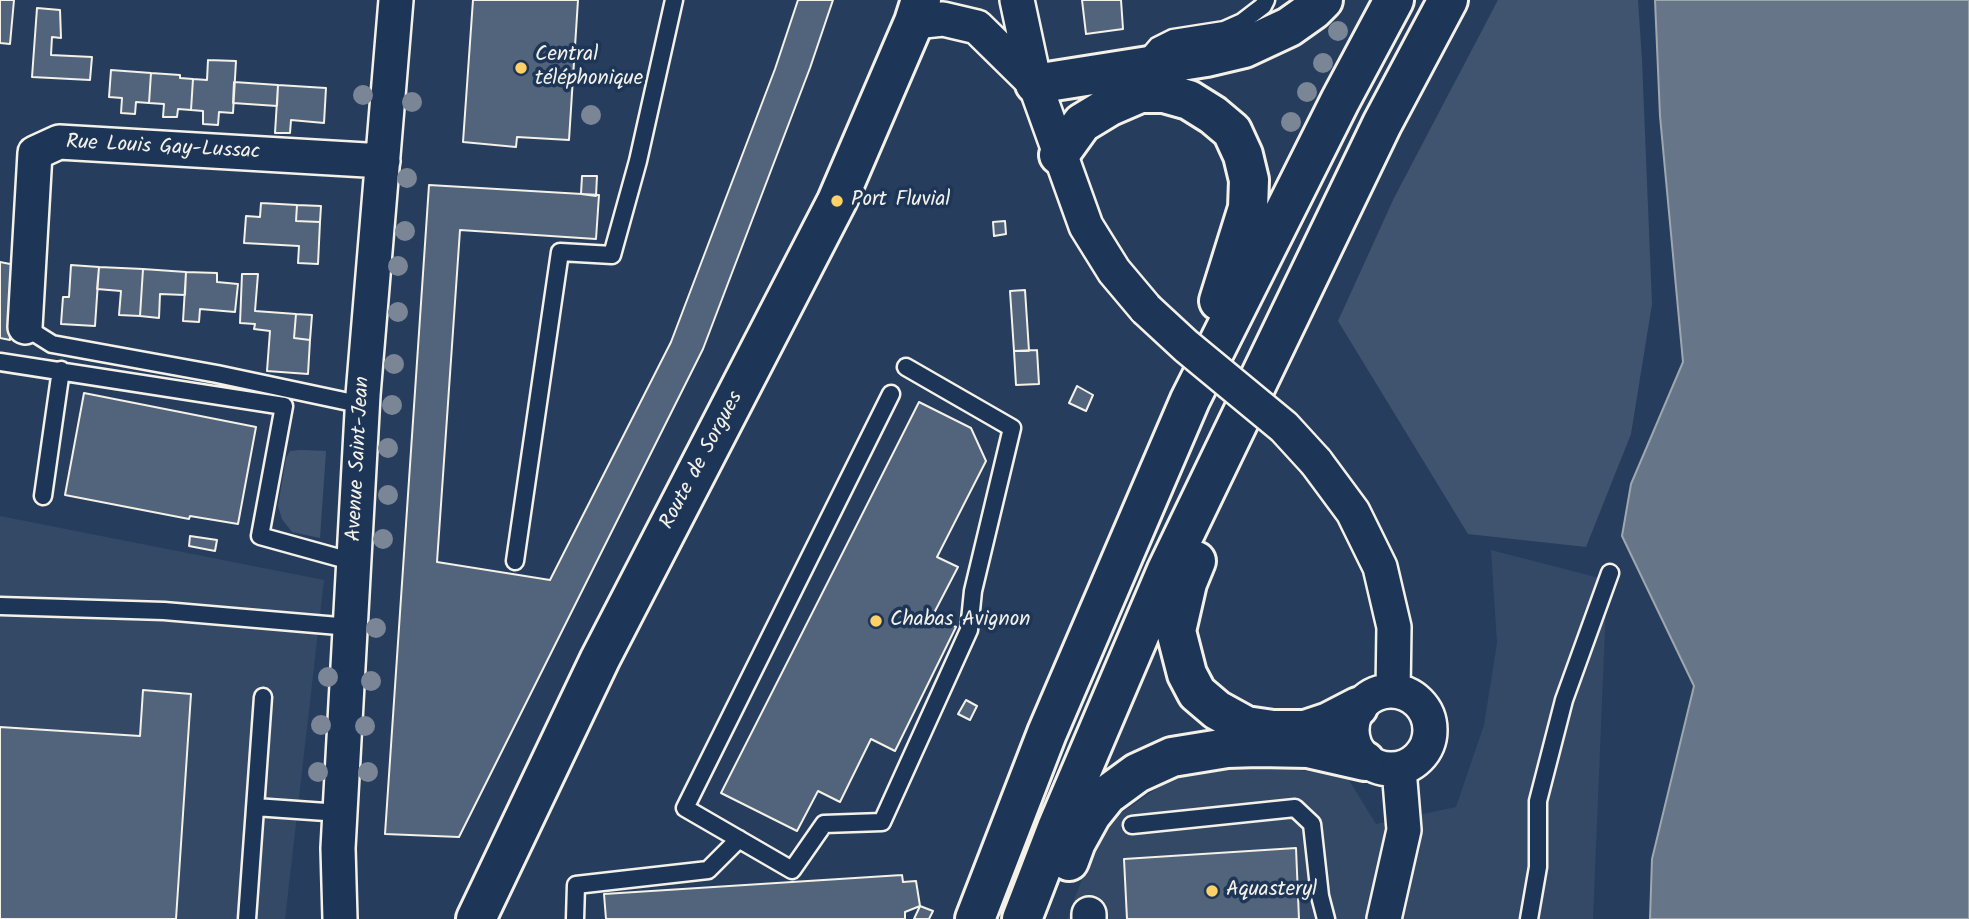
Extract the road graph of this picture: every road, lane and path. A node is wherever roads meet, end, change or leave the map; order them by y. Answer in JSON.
{"nodes":[{"id":1,"x":396,"y":0,"type":"edge"},
{"id":2,"x":674,"y":0,"type":"edge"},
{"id":3,"x":998,"y":0,"type":"edge"},
{"id":4,"x":1017,"y":0,"type":"edge"},
{"id":5,"x":1266,"y":0,"type":"edge"},
{"id":6,"x":1323,"y":0,"type":"edge"},
{"id":7,"x":1394,"y":0,"type":"edge"},
{"id":8,"x":1448,"y":0,"type":"edge"},
{"id":9,"x":918,"y":11,"type":"edge"},
{"id":10,"x":977,"y":27,"type":"junction"},
{"id":11,"x":1140,"y":68,"type":"junction"},
{"id":12,"x":1035,"y":84,"type":"junction"},
{"id":13,"x":1382,"y":124,"type":"junction"},
{"id":14,"x":1059,"y":155,"type":"junction"},
{"id":15,"x":383,"y":161,"type":"junction"},
{"id":16,"x":25,"y":327,"type":"joint"},
{"id":17,"x":0,"y":362,"type":"edge"},
{"id":18,"x":906,"y":367,"type":"dead end"},
{"id":19,"x":61,"y":370,"type":"junction"},
{"id":20,"x":891,"y":394,"type":"dead end"},
{"id":21,"x":1190,"y":400,"type":"junction"},
{"id":22,"x":363,"y":405,"type":"junction"},
{"id":23,"x":43,"y":496,"type":"dead end"},
{"id":24,"x":515,"y":561,"type":"dead end"},
{"id":25,"x":354,"y":562,"type":"junction"},
{"id":26,"x":1610,"y":573,"type":"dead end"},
{"id":27,"x":0,"y":606,"type":"edge"},
{"id":28,"x":350,"y":627,"type":"junction"},
{"id":29,"x":1393,"y":691,"type":"junction"},
{"id":30,"x":263,"y":697,"type":"dead end"},
{"id":31,"x":1359,"y":707,"type":"junction"},
{"id":32,"x":1382,"y":765,"type":"junction"},
{"id":33,"x":254,"y":807,"type":"junction"},
{"id":34,"x":340,"y":813,"type":"junction"},
{"id":35,"x":1132,"y":825,"type":"dead end"},
{"id":36,"x":738,"y":839,"type":"junction"},
{"id":37,"x":247,"y":919,"type":"edge"},
{"id":38,"x":340,"y":919,"type":"edge"},
{"id":39,"x":475,"y":919,"type":"edge"},
{"id":40,"x":575,"y":919,"type":"edge"},
{"id":41,"x":975,"y":919,"type":"edge"},
{"id":42,"x":1023,"y":919,"type":"edge"},
{"id":43,"x":1049,"y":919,"type":"edge"},
{"id":44,"x":1326,"y":919,"type":"edge"},
{"id":45,"x":1384,"y":919,"type":"edge"},
{"id":46,"x":1529,"y":919,"type":"edge"}],
"edges":[{"from":1,"to":15,"type":"street","name":"Avenue Saint-Jean"},
{"from":2,"to":24,"type":"lane"},
{"from":3,"to":10,"type":"street"},
{"from":4,"to":12,"type":"street"},
{"from":5,"to":11,"type":"lane"},
{"from":6,"to":11,"type":"main road"},
{"from":7,"to":21,"type":"main road"},
{"from":8,"to":13,"type":"main road"},
{"from":9,"to":10,"type":"street"},
{"from":9,"to":39,"type":"main road","name":"Route de Sorgues"},
{"from":10,"to":12,"type":"street"},
{"from":11,"to":12,"type":"main road"},
{"from":12,"to":14,"type":"street"},
{"from":13,"to":31,"type":"main road"},
{"from":13,"to":42,"type":"main road"},
{"from":14,"to":21,"type":"main road"},
{"from":14,"to":29,"type":"street","bridge":true},
{"from":15,"to":16,"type":"street","name":"Rue Louis Gay-Lussac"},
{"from":15,"to":22,"type":"street","name":"Avenue Saint-Jean"},
{"from":16,"to":22,"type":"lane"},
{"from":17,"to":19,"type":"lane"},
{"from":18,"to":36,"type":"lane"},
{"from":19,"to":23,"type":"lane"},
{"from":19,"to":25,"type":"lane"},
{"from":20,"to":36,"type":"lane"},
{"from":21,"to":41,"type":"main road"},
{"from":22,"to":25,"type":"street","name":"Avenue Saint-Jean"},
{"from":25,"to":28,"type":"street","name":"Avenue Saint-Jean"},
{"from":26,"to":46,"type":"lane"},
{"from":27,"to":28,"type":"lane"},
{"from":28,"to":34,"type":"street","name":"Avenue Saint-Jean"},
{"from":29,"to":31,"type":"street"},
{"from":29,"to":32,"type":"street"},
{"from":30,"to":33,"type":"lane"},
{"from":31,"to":32,"type":"street"},
{"from":32,"to":43,"type":"main road"},
{"from":32,"to":45,"type":"street"},
{"from":33,"to":34,"type":"lane"},
{"from":33,"to":37,"type":"lane"},
{"from":34,"to":38,"type":"street","name":"Avenue Saint-Jean"},
{"from":35,"to":44,"type":"lane"},
{"from":36,"to":40,"type":"lane"}]}
